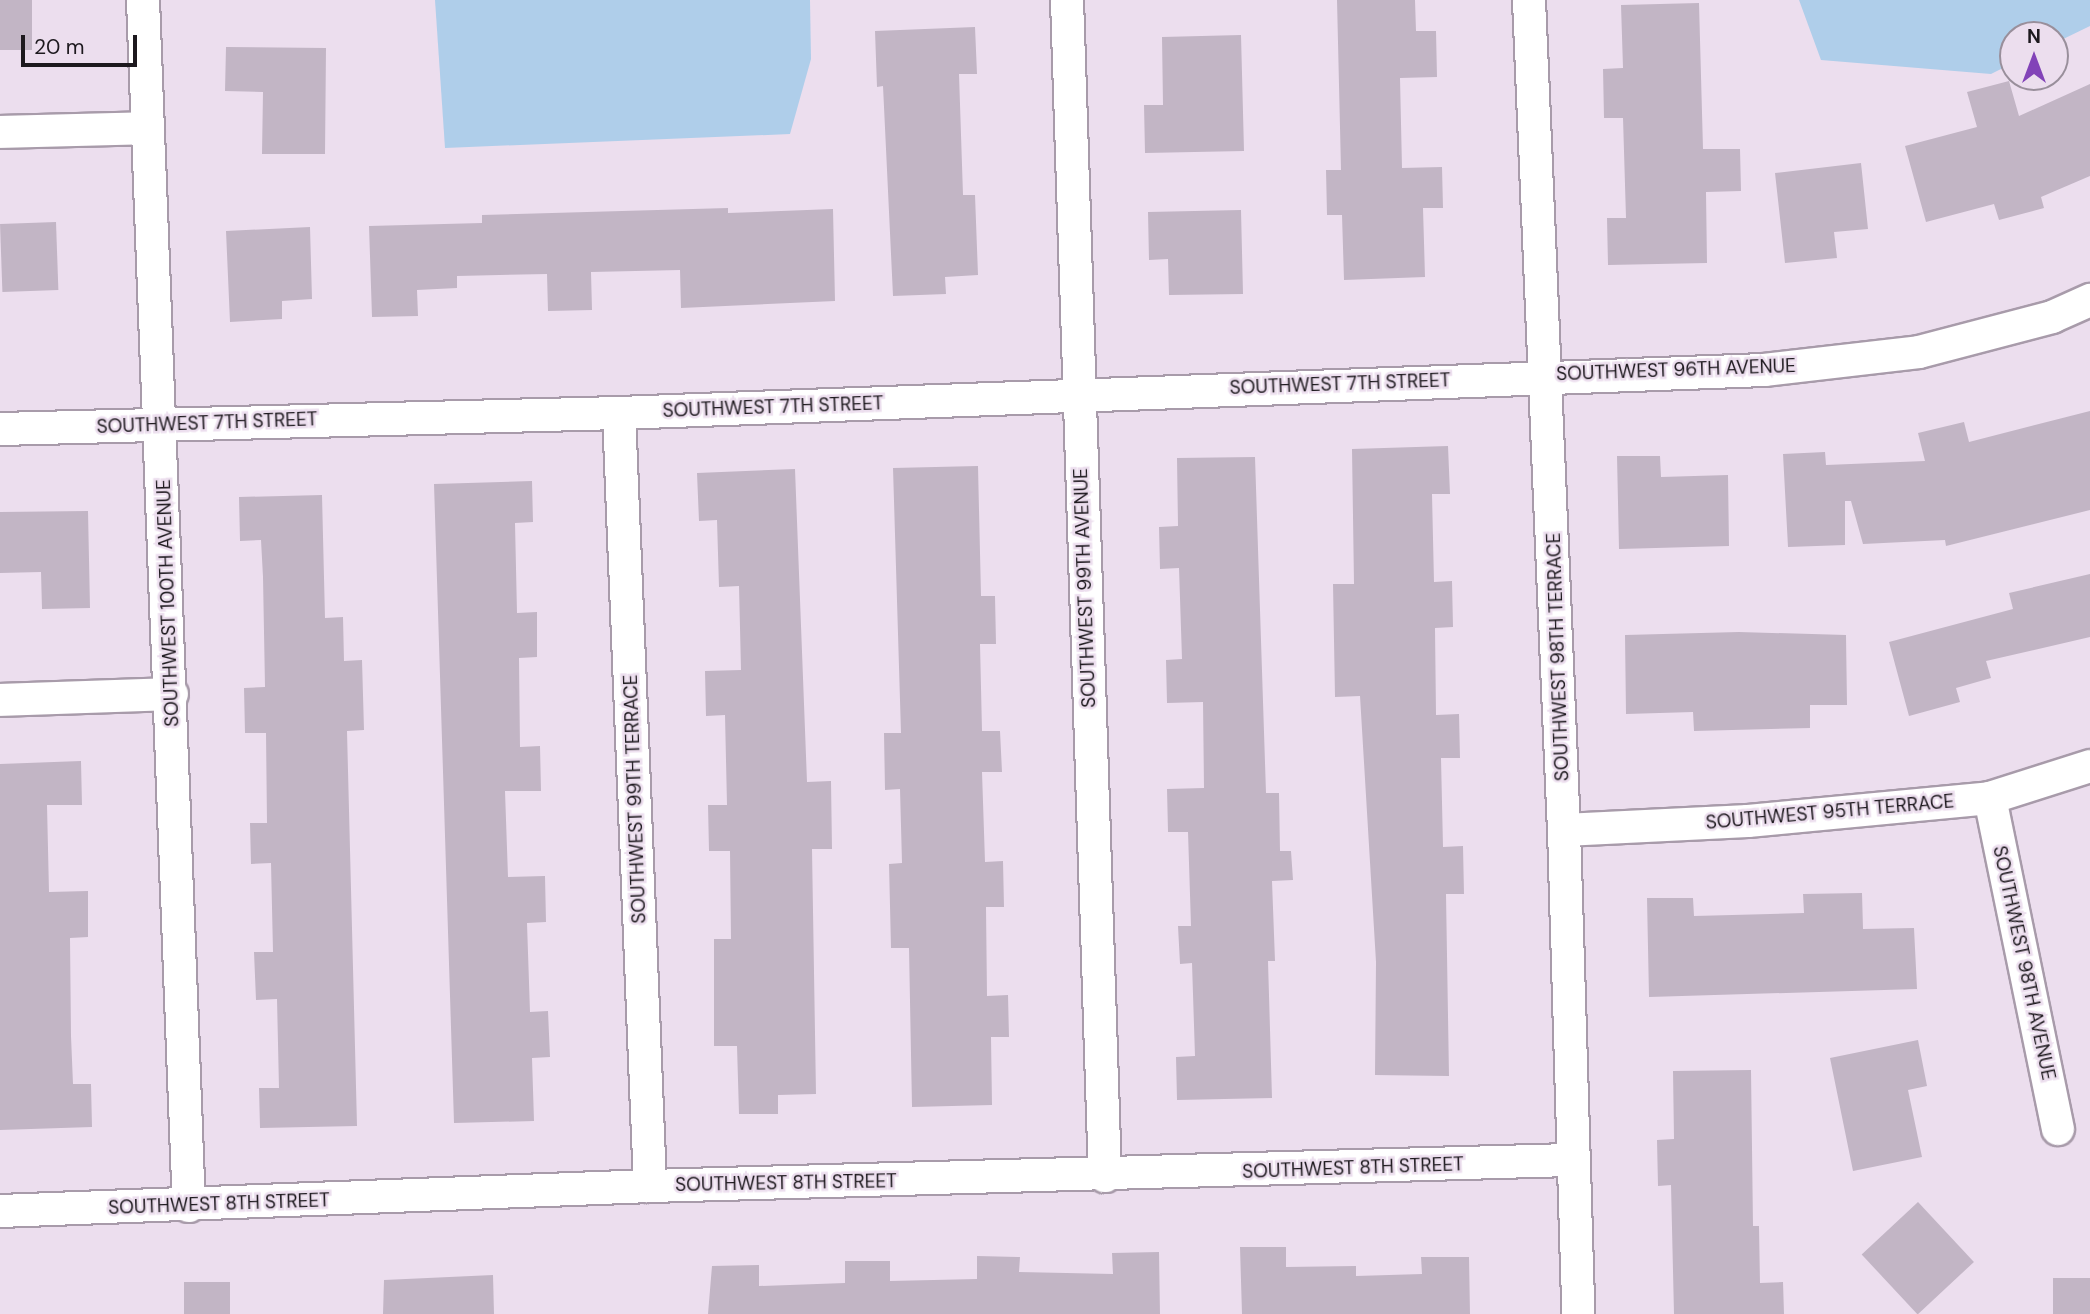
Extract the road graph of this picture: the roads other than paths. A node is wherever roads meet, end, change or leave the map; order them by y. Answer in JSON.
{"nodes":[{"id":1,"x":143,"y":0,"type":"edge"},
{"id":2,"x":1066,"y":0,"type":"edge"},
{"id":3,"x":1529,"y":0,"type":"edge"},
{"id":4,"x":148,"y":128,"type":"junction"},
{"id":5,"x":0,"y":132,"type":"edge"},
{"id":6,"x":2090,"y":300,"type":"edge"},
{"id":7,"x":1546,"y":375,"type":"junction"},
{"id":8,"x":1078,"y":395,"type":"junction"},
{"id":9,"x":619,"y":413,"type":"junction"},
{"id":10,"x":161,"y":424,"type":"junction"},
{"id":11,"x":0,"y":429,"type":"edge"},
{"id":12,"x":172,"y":694,"type":"junction"},
{"id":13,"x":0,"y":700,"type":"edge"},
{"id":14,"x":2090,"y":766,"type":"edge"},
{"id":15,"x":1990,"y":798,"type":"junction"},
{"id":16,"x":1564,"y":830,"type":"junction"},
{"id":17,"x":2058,"y":1129,"type":"dead end"},
{"id":18,"x":1572,"y":1160,"type":"junction"},
{"id":19,"x":1105,"y":1176,"type":"junction"},
{"id":20,"x":650,"y":1186,"type":"junction"},
{"id":21,"x":189,"y":1206,"type":"junction"},
{"id":22,"x":0,"y":1211,"type":"edge"},
{"id":23,"x":1578,"y":1314,"type":"edge"}],
"edges":[{"from":1,"to":4,"type":"street","name":"SOUTHWEST 100TH AVENUE"},
{"from":2,"to":8,"type":"street","name":"SOUTHWEST 99TH AVENUE"},
{"from":3,"to":7,"type":"street","name":"SOUTHWEST 98TH TERRACE"},
{"from":4,"to":5,"type":"street"},
{"from":4,"to":10,"type":"street","name":"SOUTHWEST 100TH AVENUE"},
{"from":6,"to":7,"type":"street","name":"SOUTHWEST 96TH AVENUE"},
{"from":7,"to":8,"type":"street","name":"SOUTHWEST 7TH STREET"},
{"from":7,"to":16,"type":"street","name":"SOUTHWEST 98TH TERRACE"},
{"from":8,"to":9,"type":"street","name":"SOUTHWEST 7TH STREET"},
{"from":8,"to":19,"type":"street","name":"SOUTHWEST 99TH AVENUE"},
{"from":9,"to":10,"type":"street","name":"SOUTHWEST 7TH STREET"},
{"from":9,"to":20,"type":"street","name":"SOUTHWEST 99TH TERRACE"},
{"from":10,"to":11,"type":"street","name":"SOUTHWEST 7TH STREET"},
{"from":10,"to":12,"type":"street","name":"SOUTHWEST 100TH AVENUE"},
{"from":12,"to":13,"type":"street"},
{"from":12,"to":21,"type":"street","name":"SOUTHWEST 100TH AVENUE"},
{"from":14,"to":15,"type":"street","name":"SOUTHWEST 95TH TERRACE"},
{"from":15,"to":16,"type":"street","name":"SOUTHWEST 95TH TERRACE"},
{"from":15,"to":17,"type":"street","name":"SOUTHWEST 98TH AVENUE"},
{"from":16,"to":18,"type":"street","name":"SOUTHWEST 98TH TERRACE"},
{"from":18,"to":19,"type":"street","name":"SOUTHWEST 8TH STREET"},
{"from":18,"to":23,"type":"street","name":"SOUTHWEST 98TH TERRACE"},
{"from":19,"to":20,"type":"street","name":"SOUTHWEST 8TH STREET"},
{"from":20,"to":21,"type":"street","name":"SOUTHWEST 8TH STREET"},
{"from":21,"to":22,"type":"street","name":"SOUTHWEST 8TH STREET"}]}
